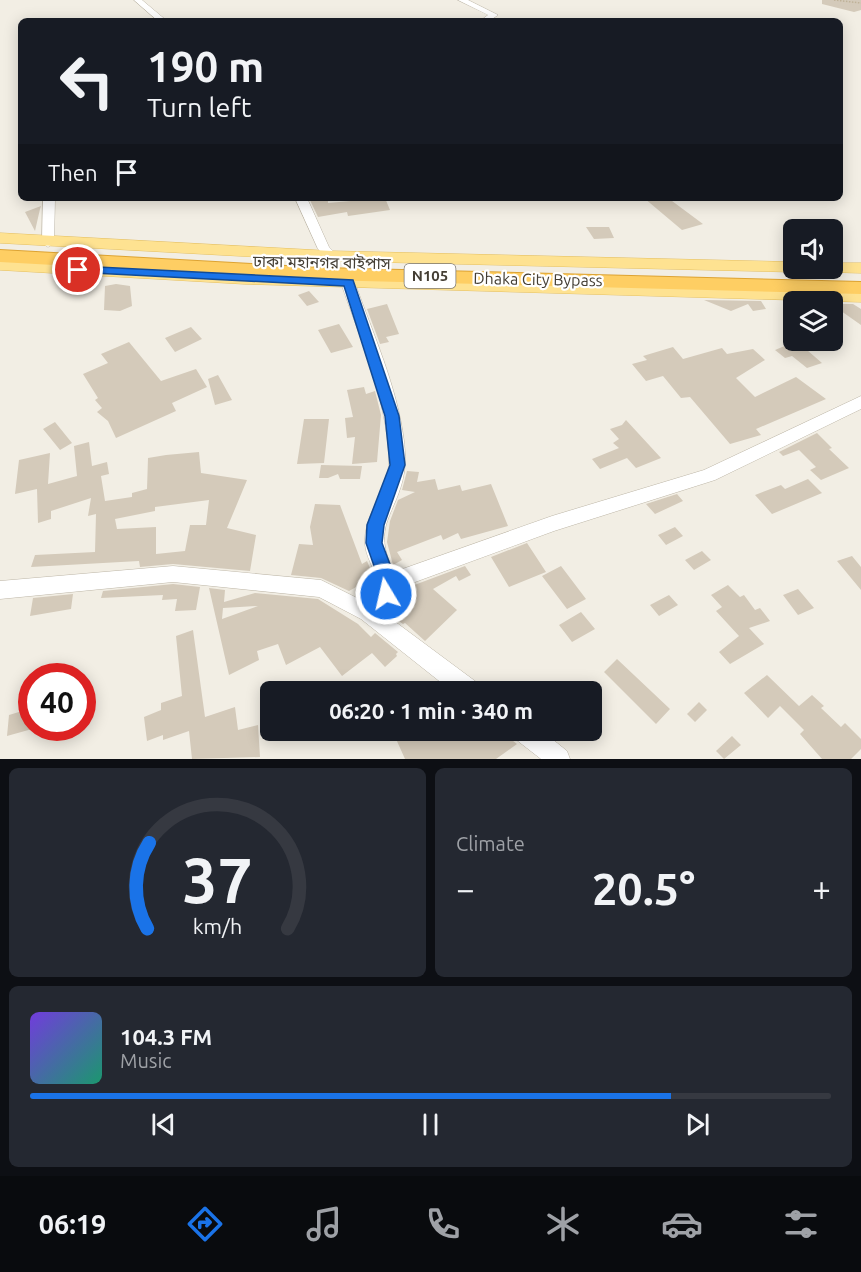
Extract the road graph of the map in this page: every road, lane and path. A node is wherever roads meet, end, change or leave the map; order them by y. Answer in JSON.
{"nodes":[{"id":1,"x":462,"y":0,"type":"edge"},
{"id":2,"x":834,"y":0,"type":"edge"},
{"id":3,"x":144,"y":2,"type":"edge"},
{"id":4,"x":861,"y":3,"type":"edge"},
{"id":5,"x":161,"y":18,"type":"edge"},
{"id":6,"x":489,"y":18,"type":"edge"},
{"id":7,"x":49,"y":201,"type":"edge"},
{"id":8,"x":302,"y":201,"type":"edge"},
{"id":9,"x":0,"y":238,"type":"edge"},
{"id":10,"x":48,"y":243,"type":"junction"},
{"id":11,"x":0,"y":246,"type":"edge"},
{"id":12,"x":0,"y":256,"type":"edge"},
{"id":13,"x":332,"y":256,"type":"junction"},
{"id":14,"x":0,"y":265,"type":"edge"},
{"id":15,"x":783,"y":267,"type":"edge"},
{"id":16,"x":843,"y":268,"type":"edge"},
{"id":17,"x":861,"y":268,"type":"edge"},
{"id":18,"x":861,"y":277,"type":"edge"},
{"id":19,"x":348,"y":283,"type":"junction"},
{"id":20,"x":861,"y":288,"type":"edge"},
{"id":21,"x":861,"y":297,"type":"edge"},
{"id":22,"x":861,"y":402,"type":"edge"},
{"id":23,"x":388,"y":583,"type":"junction"},
{"id":24,"x":0,"y":590,"type":"edge"},
{"id":25,"x":368,"y":613,"type":"junction"},
{"id":26,"x":457,"y":681,"type":"edge"},
{"id":27,"x":536,"y":741,"type":"edge"},
{"id":28,"x":559,"y":759,"type":"edge"}],
"edges":[{"from":1,"to":6,"type":"street"},
{"from":2,"to":4,"type":"path"},
{"from":3,"to":5,"type":"street"},
{"from":7,"to":10,"type":"street"},
{"from":8,"to":13,"type":"street"},
{"from":9,"to":10,"type":"main road"},
{"from":10,"to":13,"type":"main road"},
{"from":11,"to":18,"type":"highway","name":"ঢাকা মহানগর বাইপাস","number":"N105"},
{"from":12,"to":20,"type":"highway","name":"Dhaka City Bypass","number":"N105"},
{"from":13,"to":15,"type":"main road"},
{"from":14,"to":19,"type":"main road"},
{"from":16,"to":17,"type":"main road"},
{"from":19,"to":21,"type":"main road"},
{"from":19,"to":23,"type":"street"},
{"from":22,"to":23,"type":"street"},
{"from":23,"to":25,"type":"street"},
{"from":24,"to":25,"type":"street"},
{"from":25,"to":26,"type":"street"},
{"from":27,"to":28,"type":"street"}]}
